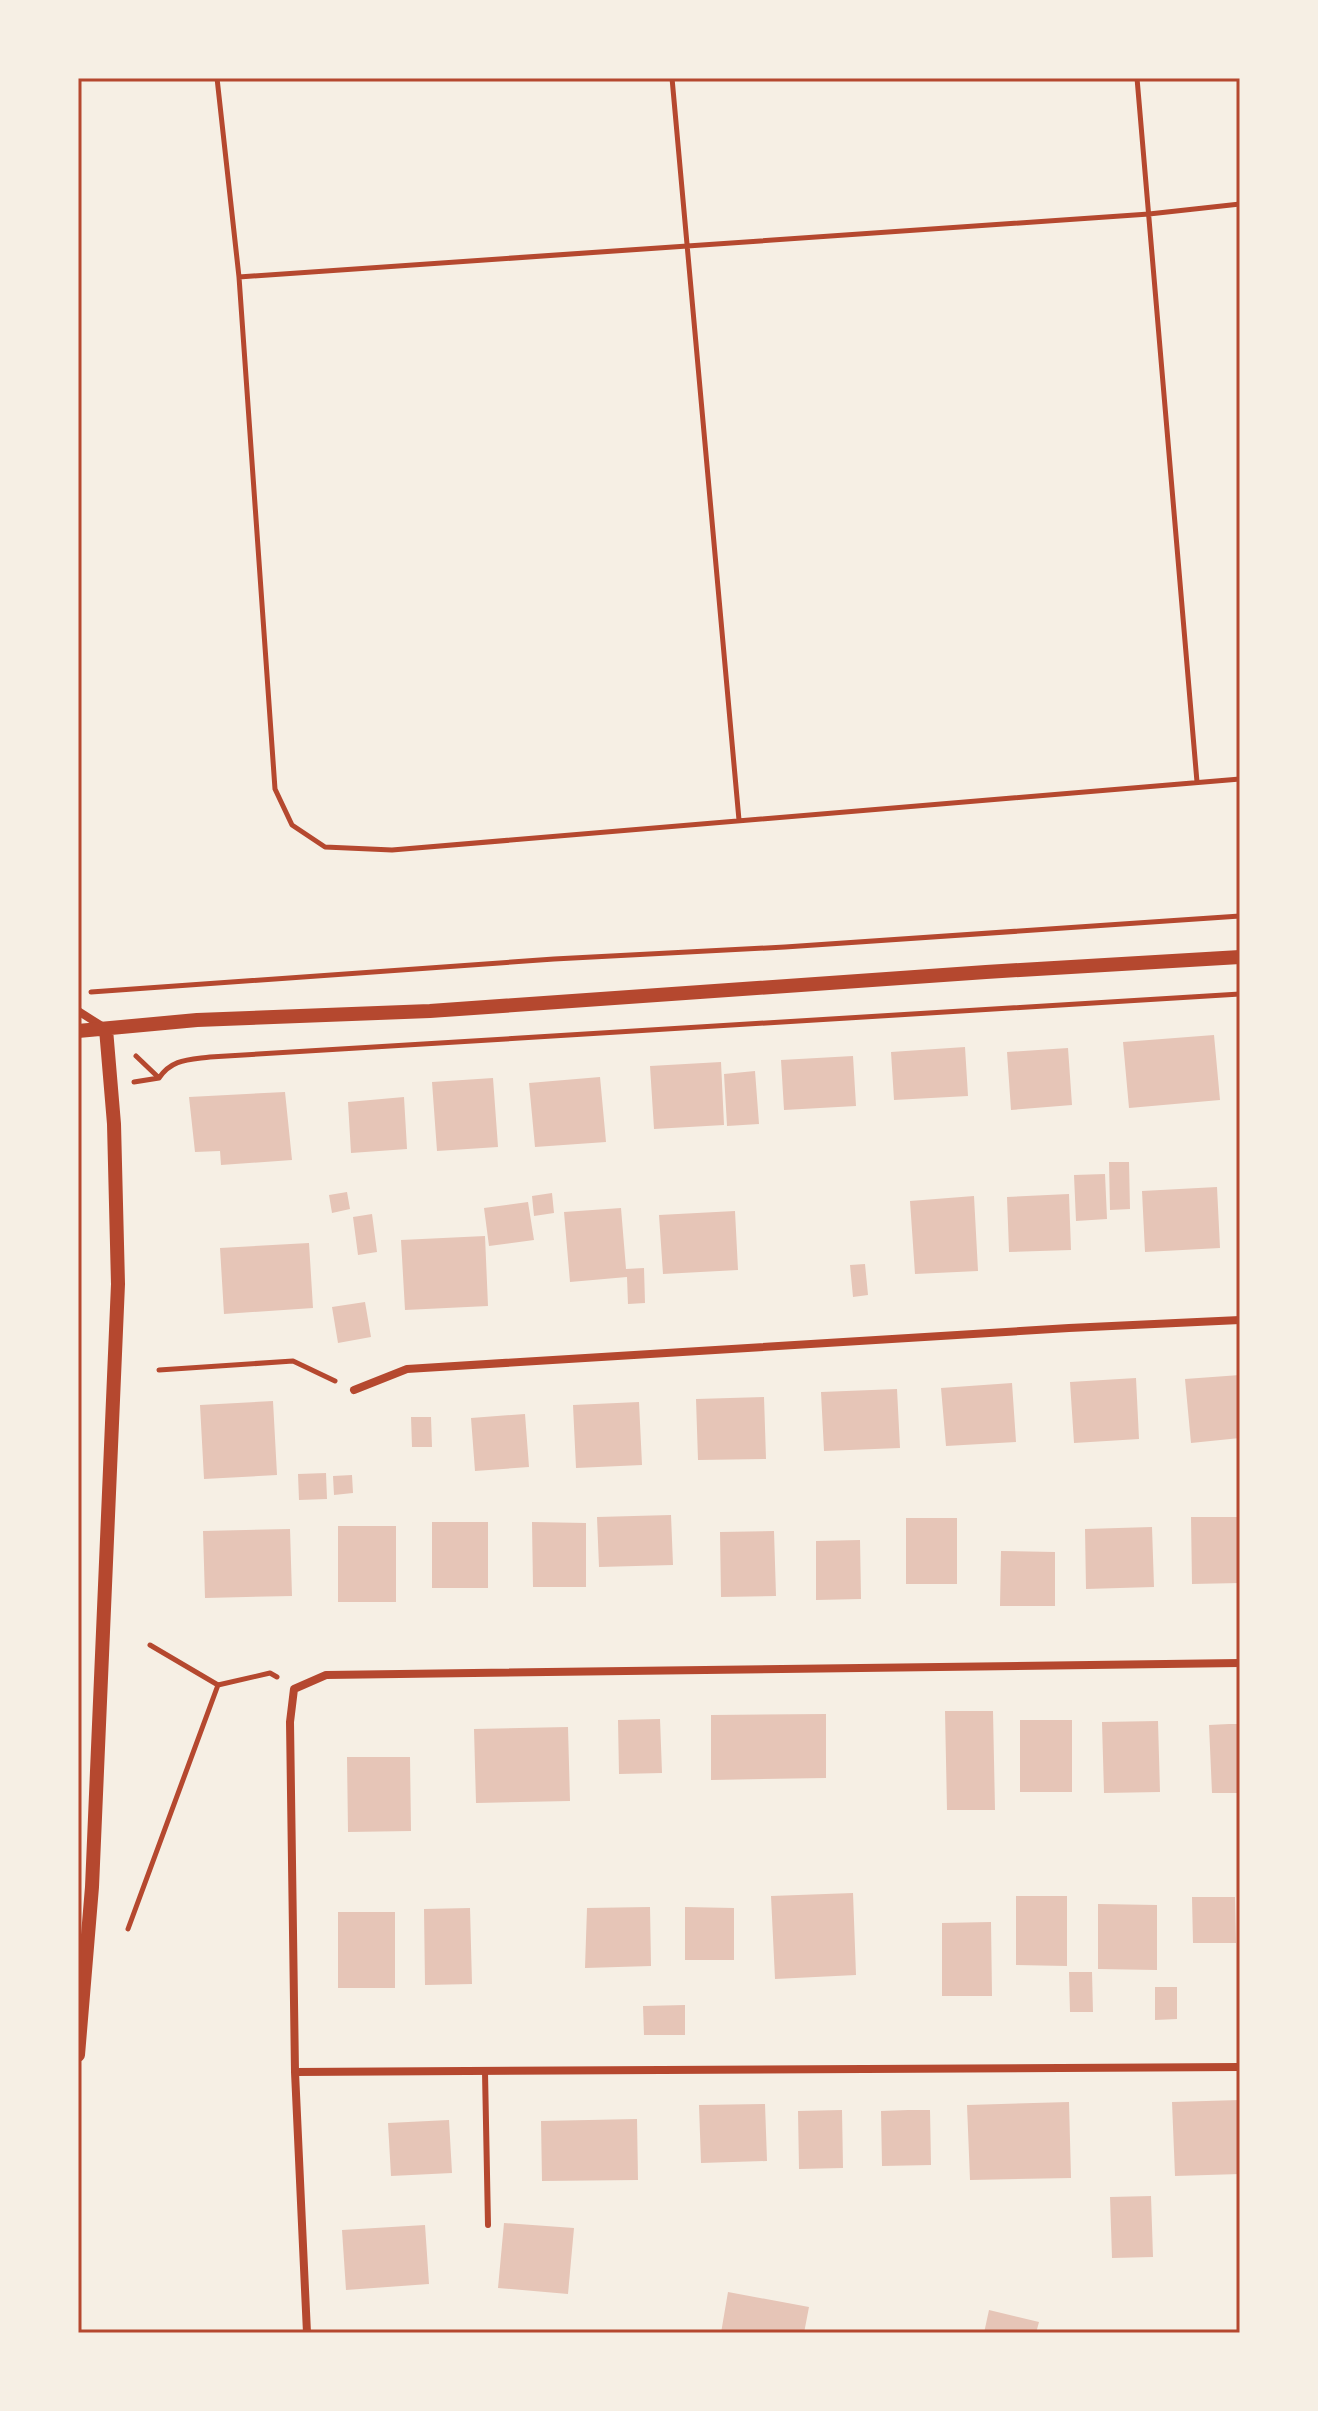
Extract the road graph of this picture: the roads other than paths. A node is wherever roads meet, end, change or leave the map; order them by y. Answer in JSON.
{"nodes":[{"id":1,"x":1240,"y":957,"type":"edge"},
{"id":2,"x":78,"y":1011,"type":"edge"},
{"id":3,"x":106,"y":1029,"type":"junction"},
{"id":4,"x":78,"y":1031,"type":"edge"},
{"id":5,"x":1240,"y":1320,"type":"edge"},
{"id":6,"x":354,"y":1390,"type":"road end"},
{"id":7,"x":1240,"y":1663,"type":"edge"},
{"id":8,"x":78,"y":2055,"type":"edge"},
{"id":9,"x":1240,"y":2067,"type":"edge"},
{"id":10,"x":295,"y":2072,"type":"junction"},
{"id":11,"x":485,"y":2072,"type":"junction"},
{"id":12,"x":488,"y":2225,"type":"dead end"},
{"id":13,"x":307,"y":2333,"type":"edge"}],
"edges":[{"from":1,"to":3,"type":"street"},
{"from":2,"to":3,"type":"street"},
{"from":3,"to":4,"type":"street"},
{"from":3,"to":8,"type":"street"},
{"from":5,"to":6,"type":"street"},
{"from":7,"to":10,"type":"street"},
{"from":9,"to":11,"type":"street"},
{"from":10,"to":11,"type":"street"},
{"from":10,"to":13,"type":"street"},
{"from":11,"to":12,"type":"lane"}]}
